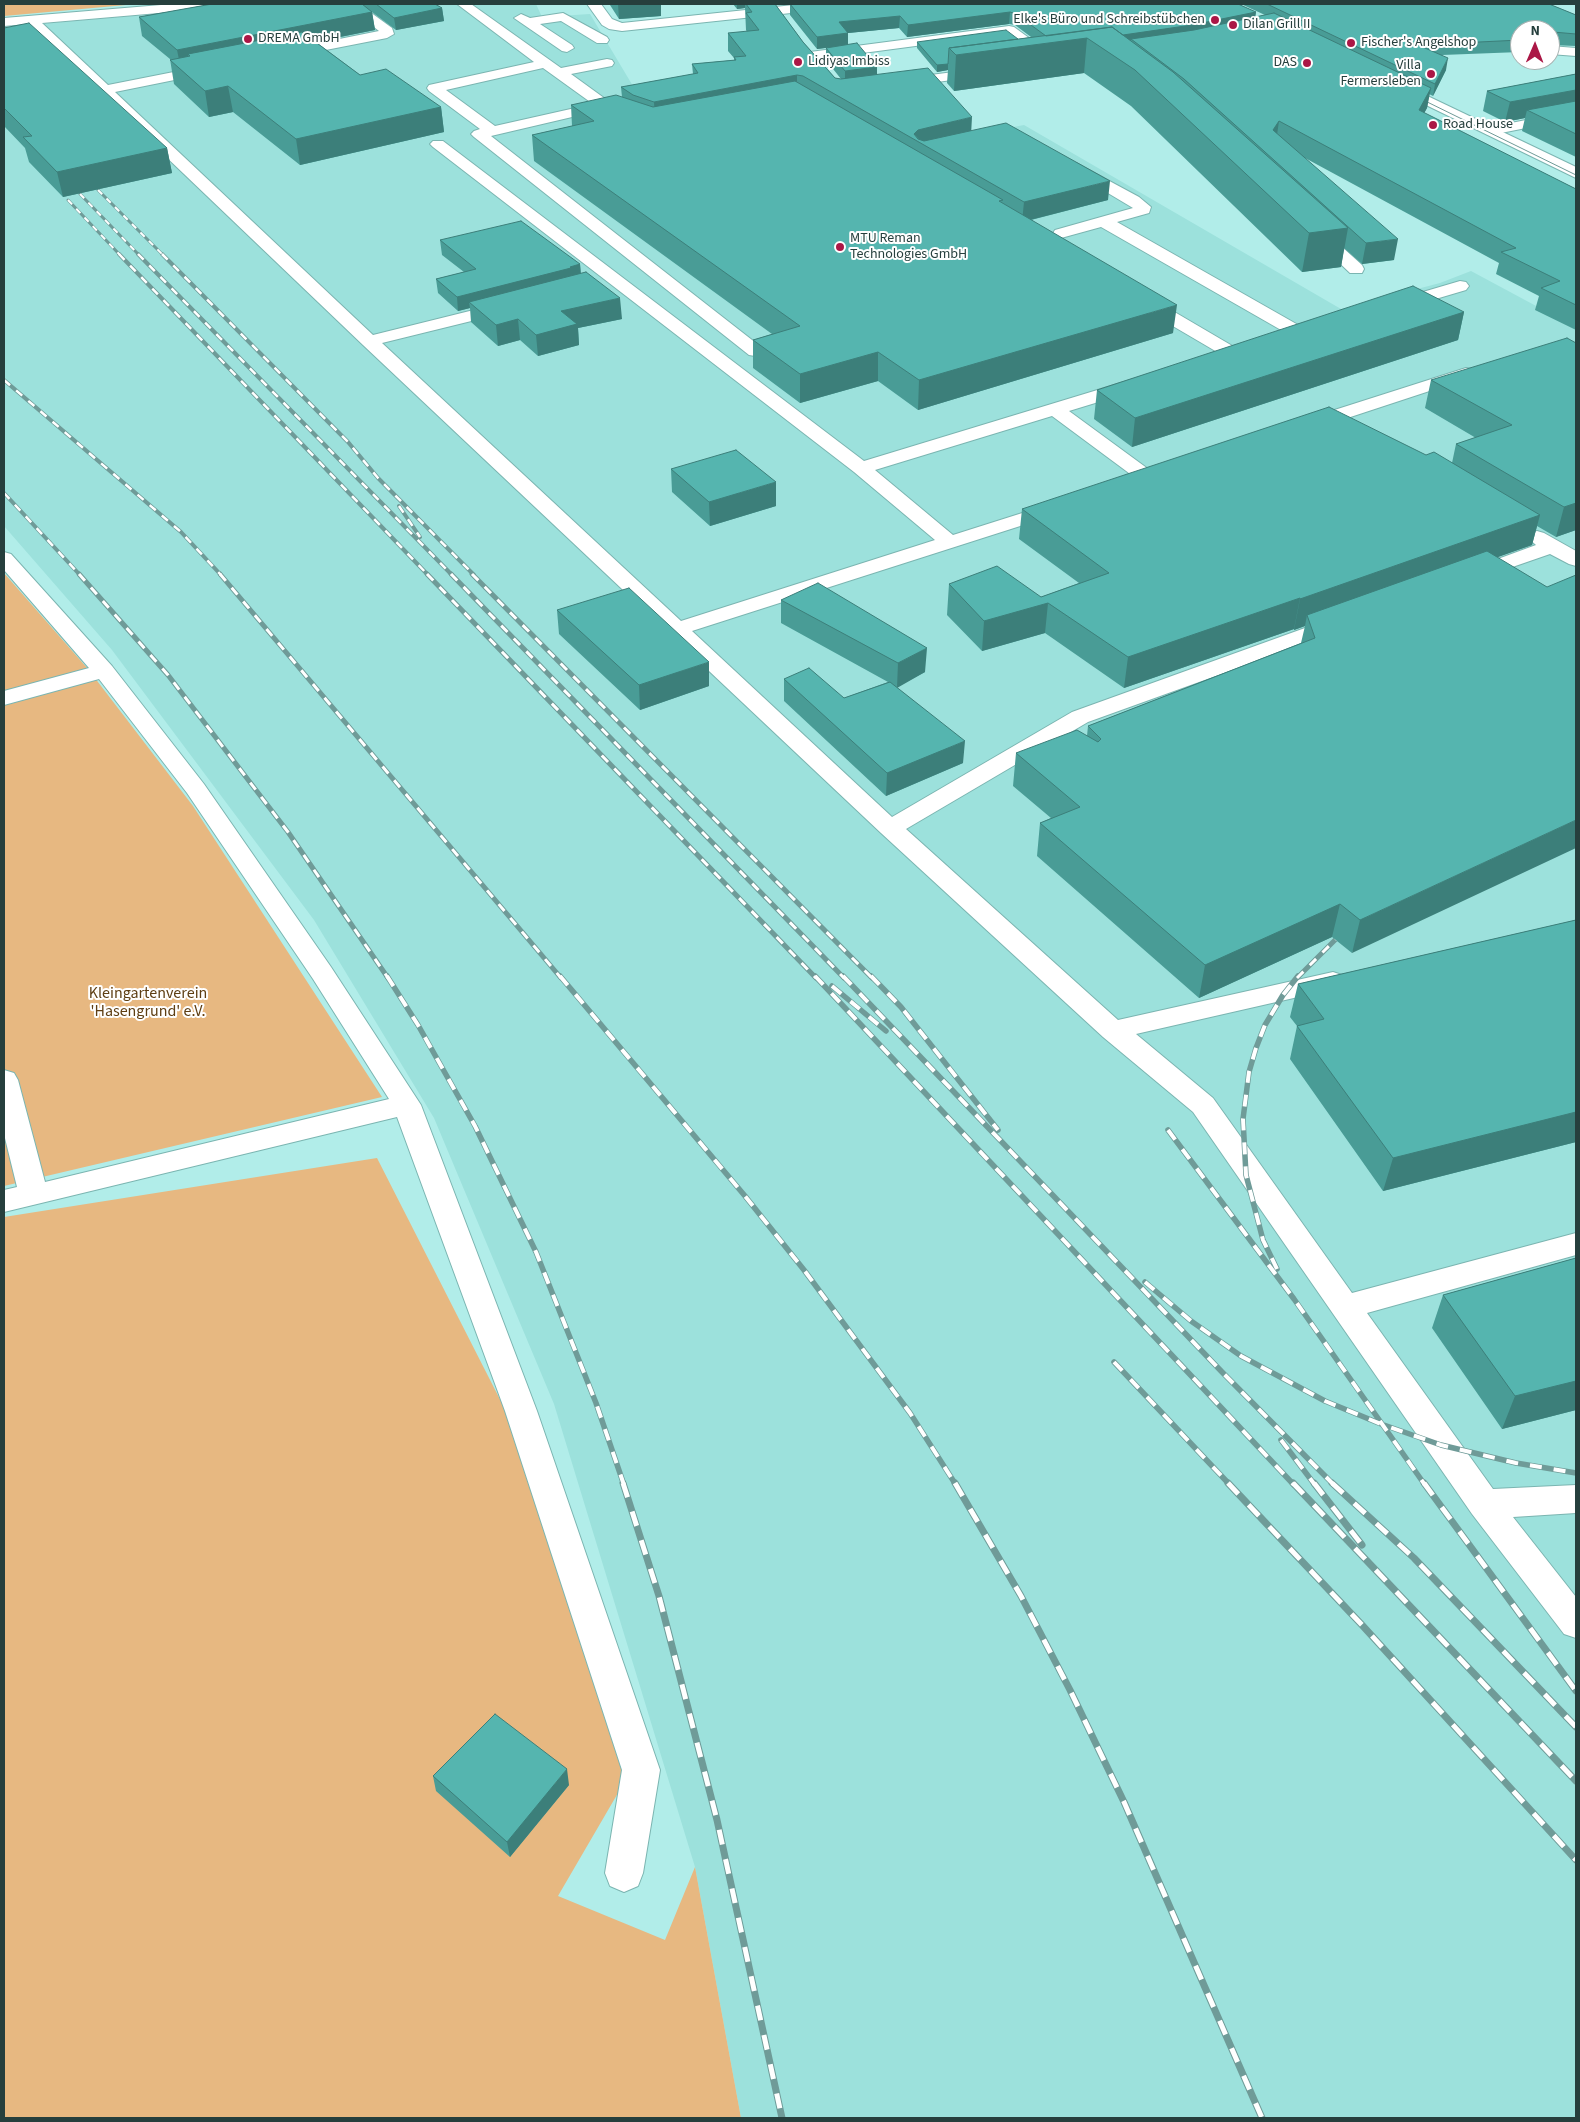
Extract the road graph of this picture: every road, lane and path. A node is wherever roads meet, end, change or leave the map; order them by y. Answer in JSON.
{"nodes":[{"id":1,"x":217,"y":4,"type":"edge"},
{"id":2,"x":351,"y":4,"type":"edge"},
{"id":3,"x":464,"y":4,"type":"edge"},
{"id":4,"x":594,"y":4,"type":"edge"},
{"id":5,"x":838,"y":4,"type":"edge"},
{"id":6,"x":773,"y":7,"type":"edge"},
{"id":7,"x":515,"y":17,"type":"junction"},
{"id":8,"x":31,"y":20,"type":"junction"},
{"id":9,"x":487,"y":21,"type":"junction"},
{"id":10,"x":4,"y":22,"type":"edge"},
{"id":11,"x":787,"y":25,"type":"edge"},
{"id":12,"x":587,"y":48,"type":"junction"},
{"id":13,"x":1560,"y":51,"type":"edge"},
{"id":14,"x":1576,"y":52,"type":"edge"},
{"id":15,"x":267,"y":58,"type":"edge"},
{"id":16,"x":545,"y":61,"type":"junction"},
{"id":17,"x":607,"y":63,"type":"dead end"},
{"id":18,"x":1034,"y":65,"type":"edge"},
{"id":19,"x":219,"y":67,"type":"edge"},
{"id":20,"x":822,"y":70,"type":"edge"},
{"id":21,"x":995,"y":70,"type":"edge"},
{"id":22,"x":560,"y":72,"type":"junction"},
{"id":23,"x":1379,"y":76,"type":"edge"},
{"id":24,"x":889,"y":84,"type":"edge"},
{"id":25,"x":104,"y":90,"type":"junction"},
{"id":26,"x":606,"y":106,"type":"junction"},
{"id":27,"x":1576,"y":114,"type":"edge"},
{"id":28,"x":645,"y":124,"type":"edge"},
{"id":29,"x":492,"y":131,"type":"junction"},
{"id":30,"x":1491,"y":131,"type":"junction"},
{"id":31,"x":438,"y":144,"type":"dead end"},
{"id":32,"x":1064,"y":161,"type":"edge"},
{"id":33,"x":1576,"y":173,"type":"edge"},
{"id":34,"x":1104,"y":222,"type":"junction"},
{"id":35,"x":1305,"y":223,"type":"edge"},
{"id":36,"x":1061,"y":233,"type":"dead end"},
{"id":37,"x":1356,"y":269,"type":"dead end"},
{"id":38,"x":613,"y":279,"type":"junction"},
{"id":39,"x":594,"y":284,"type":"edge"},
{"id":40,"x":1460,"y":286,"type":"dead end"},
{"id":41,"x":1131,"y":294,"type":"edge"},
{"id":42,"x":519,"y":303,"type":"edge"},
{"id":43,"x":1376,"y":312,"type":"edge"},
{"id":44,"x":1320,"y":328,"type":"edge"},
{"id":45,"x":1301,"y":334,"type":"junction"},
{"id":46,"x":1282,"y":340,"type":"edge"},
{"id":47,"x":369,"y":341,"type":"junction"},
{"id":48,"x":1254,"y":349,"type":"edge"},
{"id":49,"x":755,"y":351,"type":"dead end"},
{"id":50,"x":1235,"y":354,"type":"junction"},
{"id":51,"x":1216,"y":360,"type":"edge"},
{"id":52,"x":1484,"y":367,"type":"edge"},
{"id":53,"x":1150,"y":380,"type":"edge"},
{"id":54,"x":1054,"y":409,"type":"junction"},
{"id":55,"x":1288,"y":432,"type":"edge"},
{"id":56,"x":861,"y":468,"type":"junction"},
{"id":57,"x":1149,"y":477,"type":"edge"},
{"id":58,"x":1075,"y":502,"type":"edge"},
{"id":59,"x":1519,"y":526,"type":"edge"},
{"id":60,"x":950,"y":542,"type":"junction"},
{"id":61,"x":1552,"y":546,"type":"junction"},
{"id":62,"x":4,"y":558,"type":"edge"},
{"id":63,"x":1576,"y":560,"type":"edge"},
{"id":64,"x":1450,"y":583,"type":"edge"},
{"id":65,"x":1358,"y":617,"type":"edge"},
{"id":66,"x":678,"y":629,"type":"junction"},
{"id":67,"x":104,"y":671,"type":"junction"},
{"id":68,"x":4,"y":698,"type":"edge"},
{"id":69,"x":890,"y":828,"type":"junction"},
{"id":70,"x":1354,"y":976,"type":"edge"},
{"id":71,"x":1113,"y":1030,"type":"junction"},
{"id":72,"x":4,"y":1080,"type":"edge"},
{"id":73,"x":407,"y":1105,"type":"junction"},
{"id":74,"x":34,"y":1195,"type":"junction"},
{"id":75,"x":4,"y":1201,"type":"edge"},
{"id":76,"x":1576,"y":1244,"type":"edge"},
{"id":77,"x":1345,"y":1307,"type":"junction"},
{"id":78,"x":1576,"y":1499,"type":"edge"},
{"id":79,"x":1484,"y":1504,"type":"junction"},
{"id":80,"x":1576,"y":1623,"type":"edge"},
{"id":81,"x":624,"y":1873,"type":"dead end"}],
"edges":[{"from":1,"to":8,"type":"street"},
{"from":2,"to":15,"type":"street"},
{"from":3,"to":9,"type":"street"},
{"from":4,"to":6,"type":"street"},
{"from":5,"to":6,"type":"street"},
{"from":6,"to":11,"type":"street"},
{"from":7,"to":9,"type":"street"},
{"from":7,"to":12,"type":"street"},
{"from":7,"to":12,"type":"street"},
{"from":8,"to":10,"type":"street"},
{"from":8,"to":25,"type":"street"},
{"from":9,"to":16,"type":"street"},
{"from":12,"to":16,"type":"street"},
{"from":13,"to":14,"type":"street"},
{"from":16,"to":22,"type":"street"},
{"from":16,"to":29,"type":"street"},
{"from":17,"to":22,"type":"street"},
{"from":18,"to":20,"type":"street"},
{"from":19,"to":25,"type":"street"},
{"from":21,"to":24,"type":"street"},
{"from":22,"to":26,"type":"street"},
{"from":23,"to":30,"type":"street"},
{"from":25,"to":47,"type":"street"},
{"from":26,"to":28,"type":"street"},
{"from":26,"to":29,"type":"street"},
{"from":27,"to":30,"type":"street"},
{"from":29,"to":49,"type":"street"},
{"from":30,"to":33,"type":"street"},
{"from":31,"to":38,"type":"street"},
{"from":32,"to":34,"type":"street"},
{"from":34,"to":36,"type":"street"},
{"from":34,"to":45,"type":"street"},
{"from":35,"to":37,"type":"street"},
{"from":38,"to":39,"type":"street"},
{"from":38,"to":56,"type":"street"},
{"from":40,"to":43,"type":"street"},
{"from":41,"to":50,"type":"street"},
{"from":42,"to":47,"type":"street"},
{"from":44,"to":45,"type":"street"},
{"from":45,"to":46,"type":"street"},
{"from":47,"to":66,"type":"street"},
{"from":48,"to":50,"type":"street"},
{"from":50,"to":51,"type":"street"},
{"from":52,"to":55,"type":"street"},
{"from":53,"to":54,"type":"street"},
{"from":54,"to":56,"type":"street"},
{"from":54,"to":57,"type":"street"},
{"from":56,"to":60,"type":"street"},
{"from":58,"to":60,"type":"street"},
{"from":59,"to":61,"type":"street"},
{"from":60,"to":66,"type":"street"},
{"from":61,"to":63,"type":"street"},
{"from":61,"to":64,"type":"street"},
{"from":62,"to":67,"type":"street"},
{"from":65,"to":69,"type":"street"},
{"from":66,"to":69,"type":"street"},
{"from":67,"to":68,"type":"street"},
{"from":67,"to":73,"type":"street"},
{"from":69,"to":71,"type":"street"},
{"from":70,"to":71,"type":"street"},
{"from":71,"to":77,"type":"street"},
{"from":72,"to":74,"type":"street"},
{"from":73,"to":74,"type":"street"},
{"from":73,"to":81,"type":"street"},
{"from":74,"to":75,"type":"street"},
{"from":76,"to":77,"type":"street"},
{"from":77,"to":79,"type":"street"},
{"from":78,"to":79,"type":"street"},
{"from":79,"to":80,"type":"street"}]}
